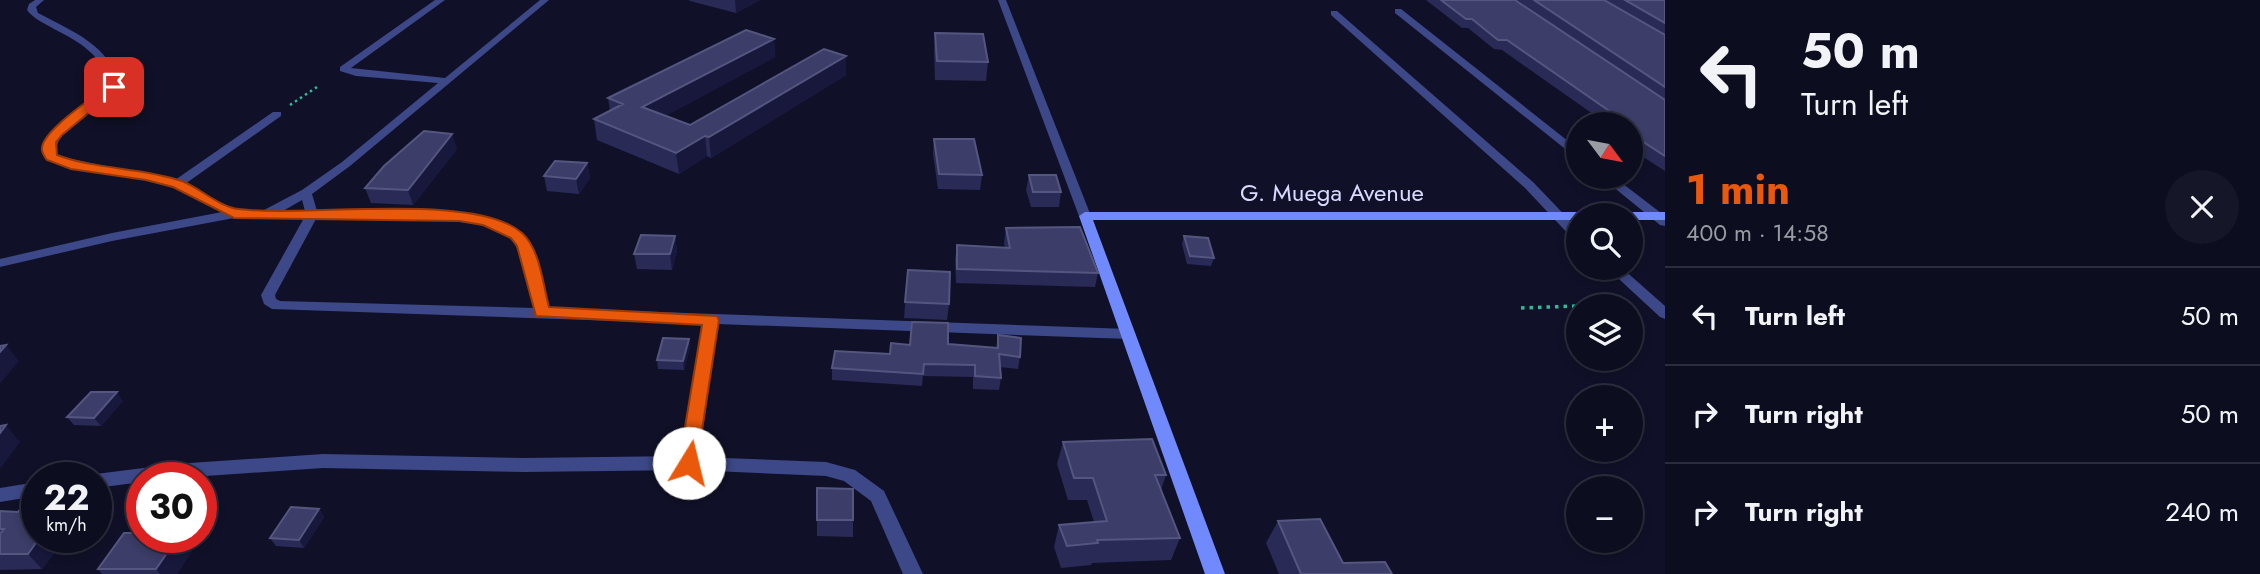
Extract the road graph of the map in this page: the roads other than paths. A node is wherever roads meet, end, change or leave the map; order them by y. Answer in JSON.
{"nodes":[{"id":1,"x":40,"y":0,"type":"edge"},
{"id":2,"x":441,"y":0,"type":"edge"},
{"id":3,"x":545,"y":0,"type":"edge"},
{"id":4,"x":1002,"y":0,"type":"edge"},
{"id":5,"x":1398,"y":11,"type":"dead end"},
{"id":6,"x":1334,"y":13,"type":"dead end"},
{"id":7,"x":447,"y":81,"type":"junction"},
{"id":8,"x":277,"y":114,"type":"road end"},
{"id":9,"x":1566,"y":144,"type":"edge"},
{"id":10,"x":178,"y":184,"type":"junction"},
{"id":11,"x":1623,"y":189,"type":"edge"},
{"id":12,"x":306,"y":194,"type":"junction"},
{"id":13,"x":234,"y":214,"type":"junction"},
{"id":14,"x":268,"y":214,"type":"junction"},
{"id":15,"x":312,"y":215,"type":"junction"},
{"id":16,"x":1085,"y":216,"type":"junction"},
{"id":17,"x":1557,"y":216,"type":"junction"},
{"id":18,"x":1566,"y":216,"type":"edge"},
{"id":19,"x":1643,"y":217,"type":"edge"},
{"id":20,"x":1662,"y":218,"type":"edge"},
{"id":21,"x":1566,"y":225,"type":"edge"},
{"id":22,"x":0,"y":263,"type":"edge"},
{"id":23,"x":1627,"y":280,"type":"edge"},
{"id":24,"x":542,"y":313,"type":"junction"},
{"id":25,"x":1665,"y":314,"type":"edge"},
{"id":26,"x":711,"y":320,"type":"junction"},
{"id":27,"x":1129,"y":334,"type":"junction"},
{"id":28,"x":689,"y":463,"type":"junction"},
{"id":29,"x":112,"y":479,"type":"edge"},
{"id":30,"x":21,"y":492,"type":"edge"},
{"id":31,"x":0,"y":495,"type":"edge"},
{"id":32,"x":913,"y":574,"type":"edge"},
{"id":33,"x":1215,"y":574,"type":"edge"}],
"edges":[{"from":1,"to":10,"type":"street"},
{"from":2,"to":7,"type":"street"},
{"from":3,"to":7,"type":"street"},
{"from":4,"to":16,"type":"street"},
{"from":5,"to":9,"type":"street"},
{"from":6,"to":17,"type":"street"},
{"from":7,"to":12,"type":"street"},
{"from":8,"to":10,"type":"street"},
{"from":10,"to":13,"type":"street"},
{"from":11,"to":20,"type":"street"},
{"from":12,"to":14,"type":"street"},
{"from":12,"to":15,"type":"street"},
{"from":13,"to":14,"type":"street"},
{"from":13,"to":22,"type":"street"},
{"from":14,"to":15,"type":"street"},
{"from":15,"to":24,"type":"street"},
{"from":15,"to":24,"type":"street"},
{"from":16,"to":17,"type":"street","name":"G. Muega Avenue"},
{"from":16,"to":27,"type":"street"},
{"from":17,"to":18,"type":"street","name":"G. Muega Avenue"},
{"from":17,"to":21,"type":"street"},
{"from":19,"to":20,"type":"street"},
{"from":23,"to":25,"type":"street"},
{"from":24,"to":26,"type":"street"},
{"from":26,"to":27,"type":"street"},
{"from":26,"to":28,"type":"street"},
{"from":27,"to":33,"type":"street"},
{"from":28,"to":29,"type":"street"},
{"from":28,"to":32,"type":"street"},
{"from":30,"to":31,"type":"street"}]}
